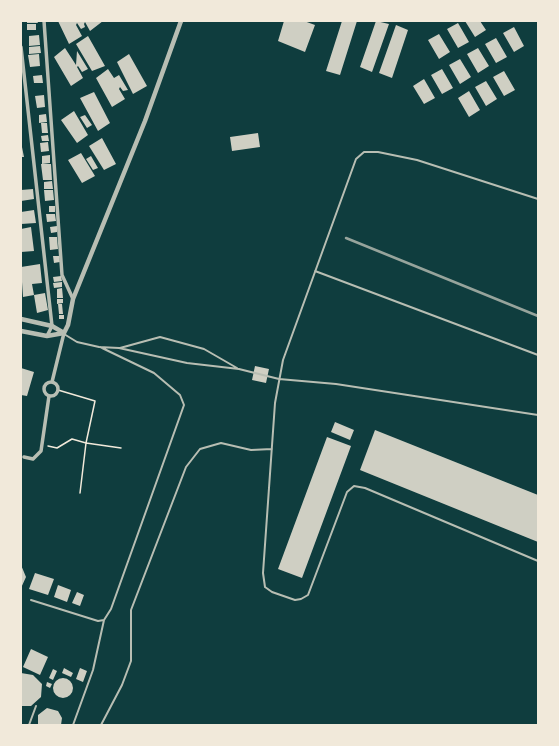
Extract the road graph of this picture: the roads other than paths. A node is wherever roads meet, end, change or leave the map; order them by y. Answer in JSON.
{"nodes":[{"id":1,"x":44,"y":21,"type":"edge"},
{"id":2,"x":181,"y":21,"type":"edge"},
{"id":3,"x":21,"y":47,"type":"edge"},
{"id":4,"x":538,"y":199,"type":"edge"},
{"id":5,"x":315,"y":271,"type":"junction"},
{"id":6,"x":73,"y":299,"type":"junction"},
{"id":7,"x":21,"y":319,"type":"edge"},
{"id":8,"x":52,"y":326,"type":"junction"},
{"id":9,"x":21,"y":331,"type":"edge"},
{"id":10,"x":64,"y":333,"type":"junction"},
{"id":11,"x":47,"y":336,"type":"junction"},
{"id":12,"x":99,"y":347,"type":"junction"},
{"id":13,"x":119,"y":348,"type":"junction"},
{"id":14,"x":538,"y":355,"type":"edge"},
{"id":15,"x":239,"y":369,"type":"junction"},
{"id":16,"x":279,"y":378,"type":"junction"},
{"id":17,"x":52,"y":382,"type":"junction"},
{"id":18,"x":49,"y":396,"type":"junction"},
{"id":19,"x":538,"y":414,"type":"edge"},
{"id":20,"x":272,"y":449,"type":"junction"},
{"id":21,"x":24,"y":457,"type":"dead end"},
{"id":22,"x":538,"y":561,"type":"edge"},
{"id":23,"x":31,"y":600,"type":"dead end"},
{"id":24,"x":104,"y":620,"type":"junction"},
{"id":25,"x":36,"y":706,"type":"dead end"},
{"id":26,"x":29,"y":725,"type":"edge"},
{"id":27,"x":73,"y":725,"type":"edge"},
{"id":28,"x":101,"y":725,"type":"edge"}],
"edges":[{"from":1,"to":6,"type":"street"},
{"from":2,"to":6,"type":"street"},
{"from":3,"to":8,"type":"street"},
{"from":4,"to":5,"type":"lane"},
{"from":5,"to":14,"type":"lane"},
{"from":5,"to":16,"type":"lane"},
{"from":6,"to":10,"type":"street"},
{"from":7,"to":8,"type":"street"},
{"from":8,"to":10,"type":"street"},
{"from":8,"to":11,"type":"street"},
{"from":9,"to":11,"type":"street"},
{"from":10,"to":11,"type":"street"},
{"from":10,"to":12,"type":"lane"},
{"from":10,"to":17,"type":"street"},
{"from":12,"to":13,"type":"lane"},
{"from":12,"to":24,"type":"lane"},
{"from":13,"to":15,"type":"lane"},
{"from":13,"to":15,"type":"lane"},
{"from":15,"to":16,"type":"lane"},
{"from":16,"to":19,"type":"lane"},
{"from":16,"to":20,"type":"lane"},
{"from":17,"to":18,"type":"street"},
{"from":17,"to":18,"type":"street"},
{"from":18,"to":21,"type":"street"},
{"from":20,"to":22,"type":"lane"},
{"from":20,"to":28,"type":"lane"},
{"from":23,"to":24,"type":"lane"},
{"from":24,"to":27,"type":"lane"},
{"from":25,"to":26,"type":"lane"}]}
